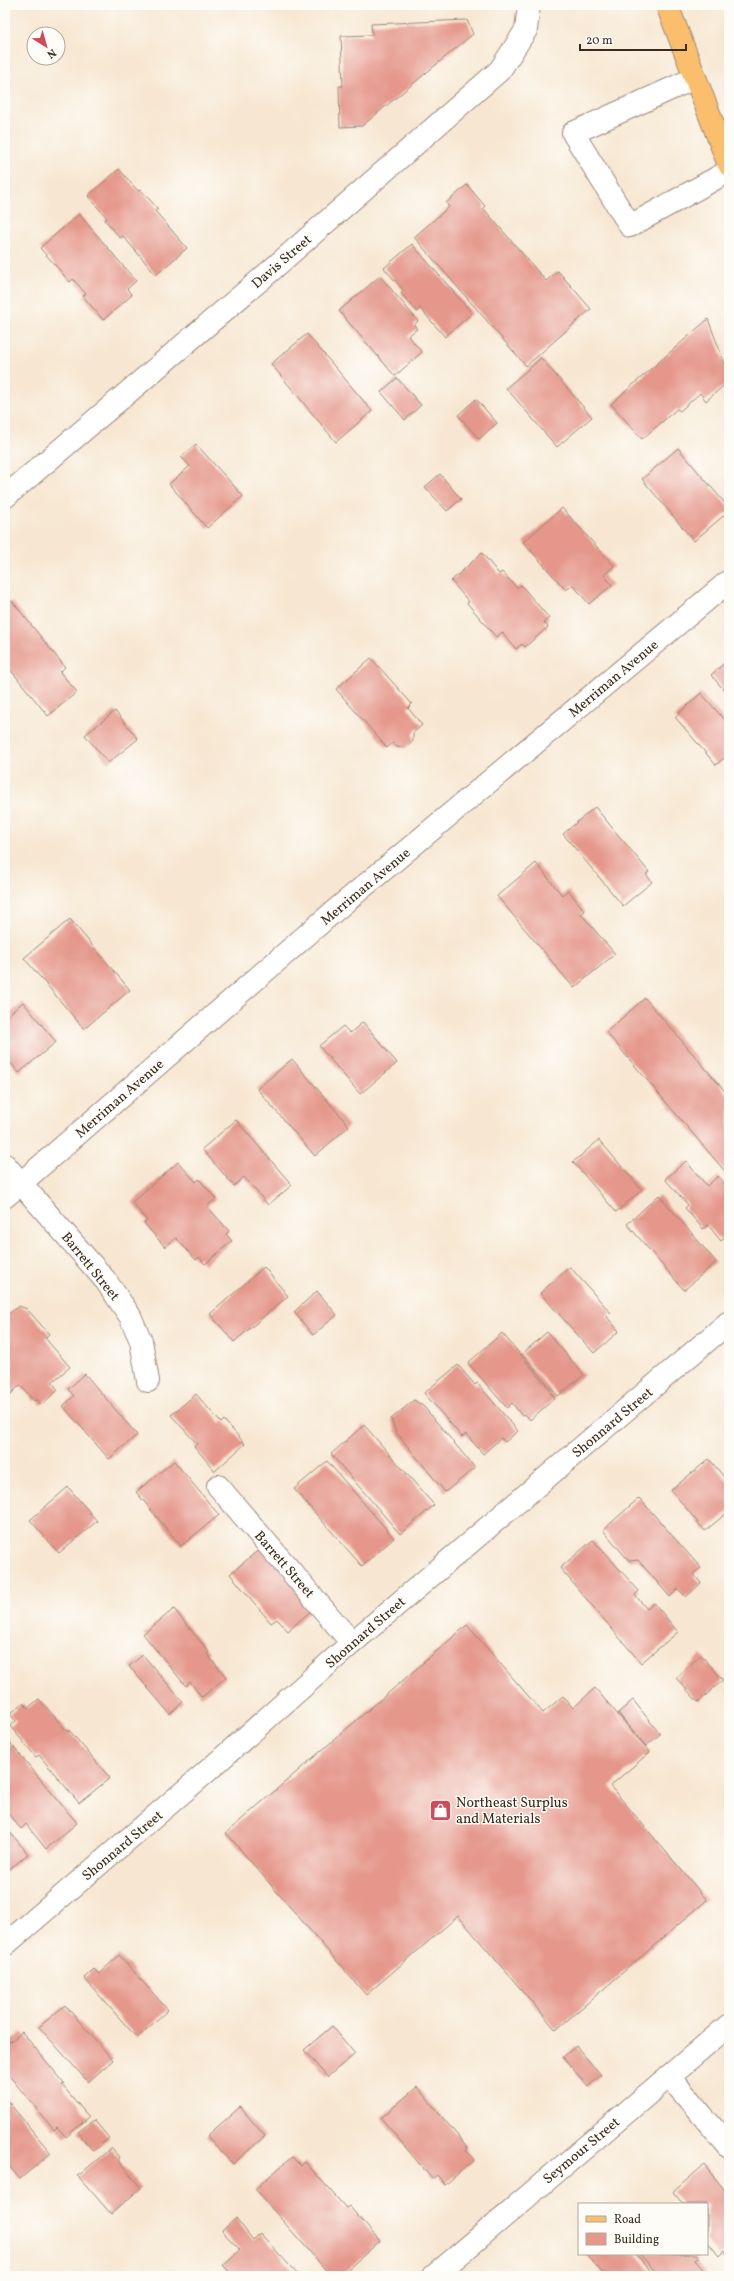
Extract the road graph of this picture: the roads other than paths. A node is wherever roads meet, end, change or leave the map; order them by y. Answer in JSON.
{"nodes":[{"id":1,"x":529,"y":5,"type":"edge"},
{"id":2,"x":667,"y":5,"type":"edge"},
{"id":3,"x":695,"y":78,"type":"junction"},
{"id":4,"x":729,"y":165,"type":"edge"},
{"id":5,"x":729,"y":170,"type":"edge"},
{"id":6,"x":5,"y":497,"type":"edge"},
{"id":7,"x":729,"y":581,"type":"edge"},
{"id":8,"x":5,"y":1166,"type":"edge"},
{"id":9,"x":13,"y":1191,"type":"edge"},
{"id":10,"x":729,"y":1322,"type":"edge"},
{"id":11,"x":148,"y":1381,"type":"dead end"},
{"id":12,"x":218,"y":1486,"type":"dead end"},
{"id":13,"x":352,"y":1642,"type":"junction"},
{"id":14,"x":5,"y":1944,"type":"edge"},
{"id":15,"x":729,"y":2025,"type":"edge"},
{"id":16,"x":669,"y":2076,"type":"junction"},
{"id":17,"x":729,"y":2147,"type":"edge"},
{"id":18,"x":434,"y":2276,"type":"edge"}],
"edges":[{"from":1,"to":6,"type":"street","name":"Davis Street"},
{"from":2,"to":3,"type":"main road"},
{"from":3,"to":4,"type":"main road"},
{"from":3,"to":5,"type":"street"},
{"from":7,"to":9,"type":"street","name":"Merriman Avenue"},
{"from":8,"to":9,"type":"street","name":"Barrett Street"},
{"from":9,"to":11,"type":"street","name":"Barrett Street"},
{"from":10,"to":13,"type":"street","name":"Shonnard Street"},
{"from":12,"to":13,"type":"street","name":"Barrett Street"},
{"from":13,"to":14,"type":"street","name":"Shonnard Street"},
{"from":15,"to":16,"type":"street","name":"Seymour Street"},
{"from":16,"to":17,"type":"street"},
{"from":16,"to":18,"type":"street","name":"Seymour Street"}]}
